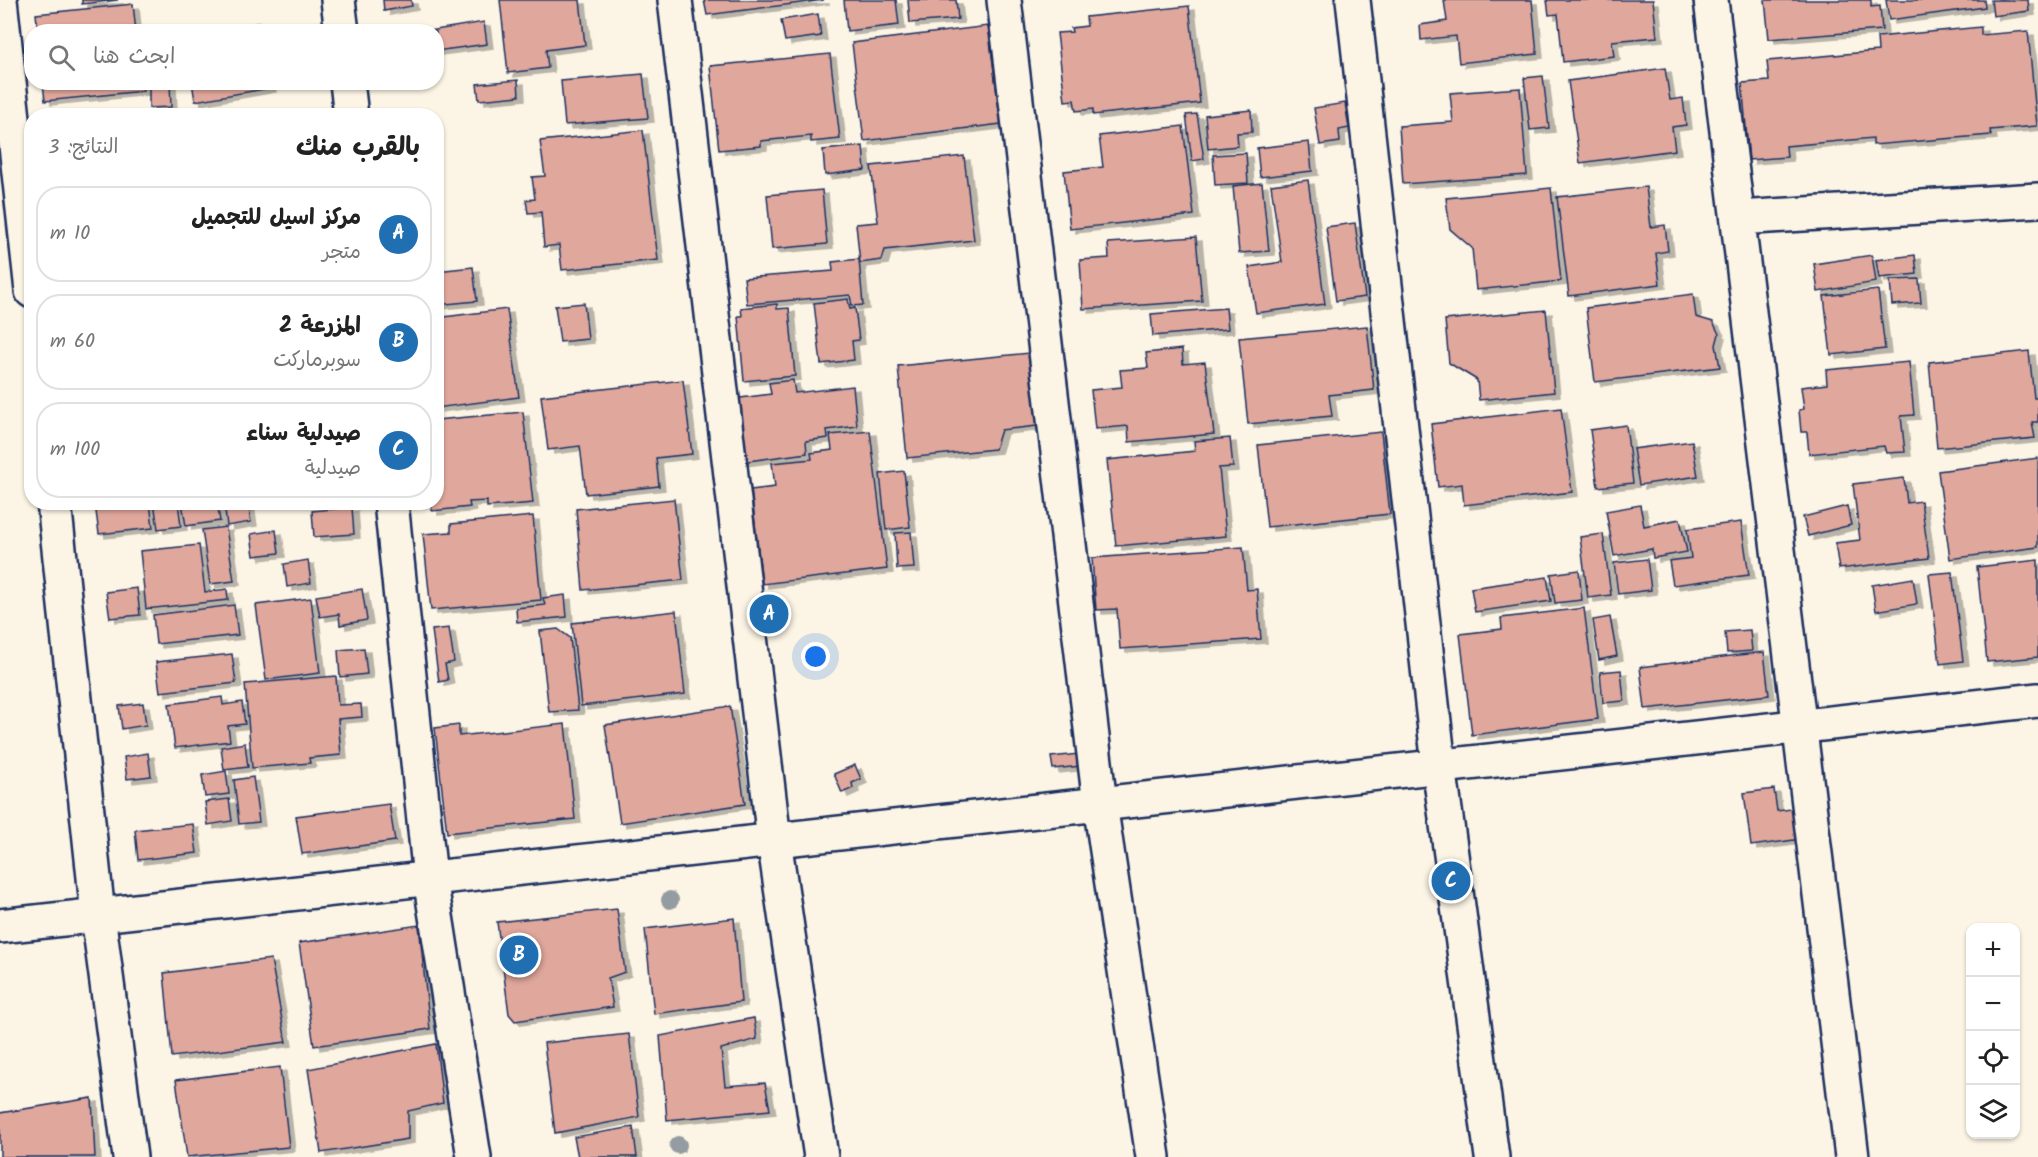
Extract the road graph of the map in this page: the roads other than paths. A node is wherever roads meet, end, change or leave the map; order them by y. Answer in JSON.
{"nodes":[{"id":1,"x":0,"y":0,"type":"edge"},
{"id":2,"x":338,"y":0,"type":"edge"},
{"id":3,"x":675,"y":0,"type":"edge"},
{"id":4,"x":1004,"y":0,"type":"edge"},
{"id":5,"x":1353,"y":0,"type":"edge"},
{"id":6,"x":1711,"y":0,"type":"edge"},
{"id":7,"x":341,"y":24,"type":"edge"},
{"id":8,"x":348,"y":90,"type":"edge"},
{"id":9,"x":350,"y":108,"type":"edge"},
{"id":10,"x":2038,"y":201,"type":"edge"},
{"id":11,"x":11,"y":204,"type":"edge"},
{"id":12,"x":1738,"y":218,"type":"junction"},
{"id":13,"x":24,"y":258,"type":"edge"},
{"id":14,"x":55,"y":510,"type":"edge"},
{"id":15,"x":392,"y":510,"type":"edge"},
{"id":16,"x":2038,"y":700,"type":"edge"},
{"id":17,"x":1799,"y":726,"type":"junction"},
{"id":18,"x":1439,"y":766,"type":"junction"},
{"id":19,"x":1100,"y":804,"type":"junction"},
{"id":20,"x":774,"y":840,"type":"junction"},
{"id":21,"x":430,"y":878,"type":"junction"},
{"id":22,"x":98,"y":915,"type":"junction"},
{"id":23,"x":0,"y":926,"type":"edge"},
{"id":24,"x":130,"y":1157,"type":"edge"},
{"id":25,"x":474,"y":1157,"type":"edge"},
{"id":26,"x":821,"y":1157,"type":"edge"},
{"id":27,"x":1154,"y":1157,"type":"edge"},
{"id":28,"x":1492,"y":1157,"type":"edge"},
{"id":29,"x":1852,"y":1157,"type":"edge"}],
"edges":[{"from":1,"to":11,"type":"street"},
{"from":2,"to":7,"type":"street"},
{"from":3,"to":20,"type":"street"},
{"from":4,"to":19,"type":"street"},
{"from":5,"to":18,"type":"street"},
{"from":6,"to":12,"type":"street"},
{"from":8,"to":9,"type":"street"},
{"from":10,"to":12,"type":"street"},
{"from":11,"to":13,"type":"street"},
{"from":12,"to":17,"type":"street"},
{"from":14,"to":22,"type":"street"},
{"from":15,"to":21,"type":"street"},
{"from":16,"to":17,"type":"street"},
{"from":17,"to":18,"type":"street"},
{"from":17,"to":29,"type":"street"},
{"from":18,"to":19,"type":"street"},
{"from":18,"to":28,"type":"street"},
{"from":19,"to":20,"type":"street"},
{"from":19,"to":27,"type":"street"},
{"from":20,"to":21,"type":"street"},
{"from":20,"to":26,"type":"street"},
{"from":21,"to":22,"type":"street"},
{"from":21,"to":25,"type":"street"},
{"from":22,"to":23,"type":"street"},
{"from":22,"to":24,"type":"street"}]}
